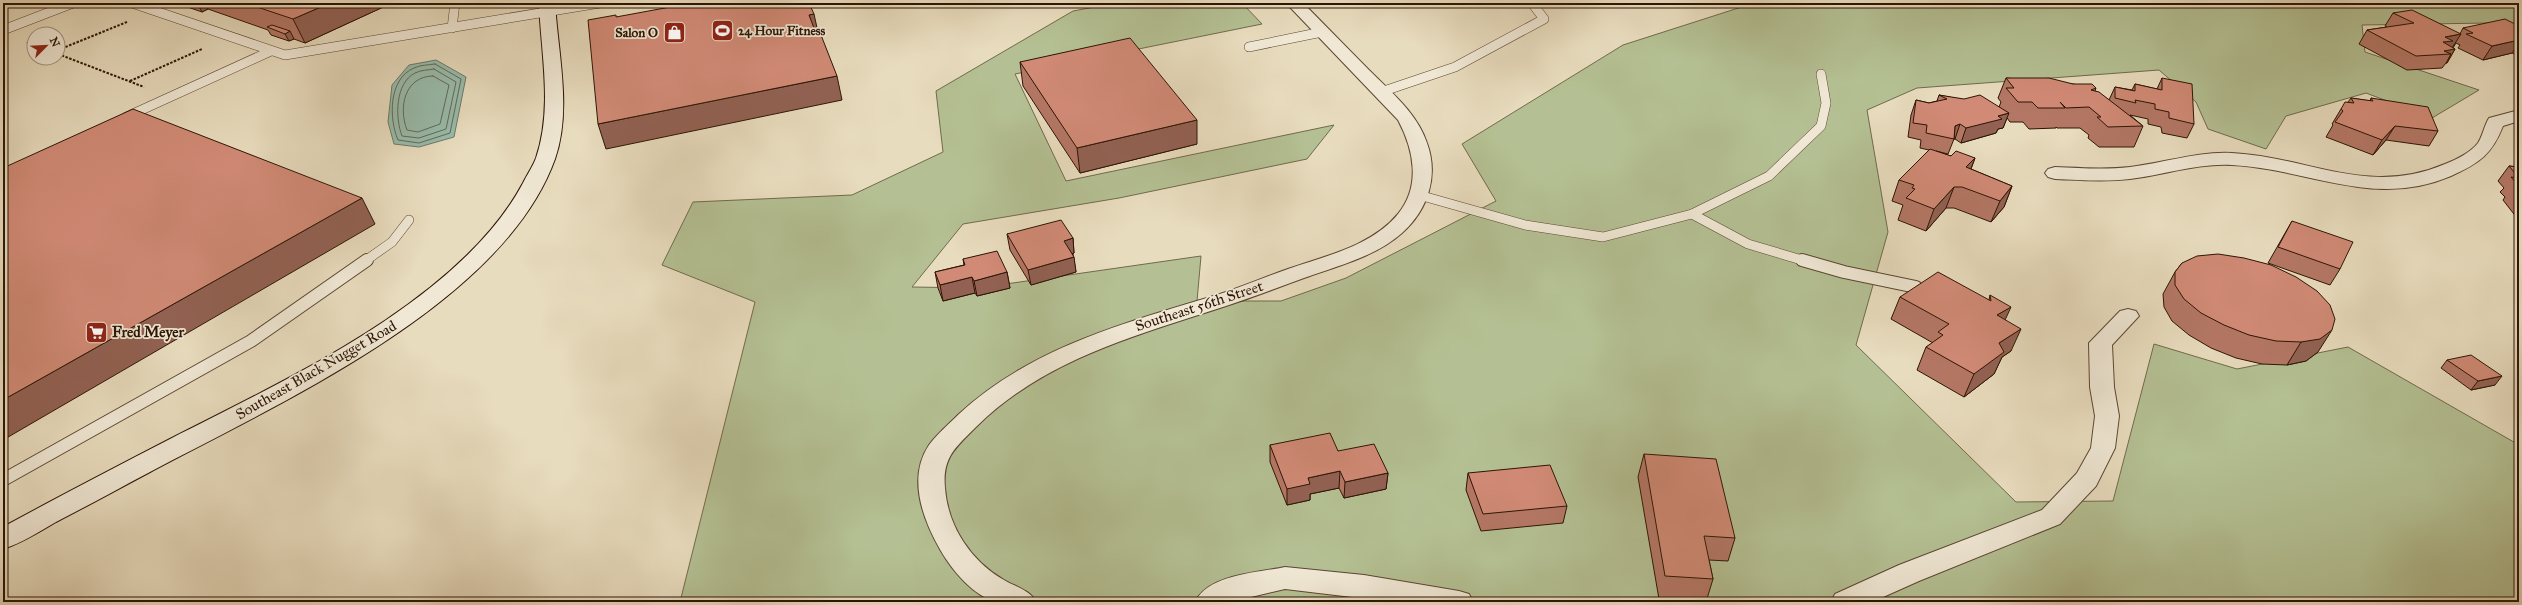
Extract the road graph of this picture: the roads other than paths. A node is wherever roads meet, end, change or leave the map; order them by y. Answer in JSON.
{"nodes":[{"id":1,"x":73,"y":3,"type":"edge"},
{"id":2,"x":132,"y":3,"type":"edge"},
{"id":3,"x":455,"y":3,"type":"edge"},
{"id":4,"x":600,"y":3,"type":"edge"},
{"id":5,"x":1294,"y":3,"type":"edge"},
{"id":6,"x":1535,"y":4,"type":"edge"},
{"id":7,"x":547,"y":8,"type":"edge"},
{"id":8,"x":452,"y":28,"type":"junction"},
{"id":9,"x":3,"y":30,"type":"edge"},
{"id":10,"x":1322,"y":32,"type":"junction"},
{"id":11,"x":1249,"y":47,"type":"dead end"},
{"id":12,"x":271,"y":51,"type":"junction"},
{"id":13,"x":1821,"y":74,"type":"dead end"},
{"id":14,"x":1381,"y":92,"type":"junction"},
{"id":15,"x":2519,"y":115,"type":"edge"},
{"id":16,"x":116,"y":122,"type":"edge"},
{"id":17,"x":2055,"y":173,"type":"dead end"},
{"id":18,"x":1419,"y":195,"type":"junction"},
{"id":19,"x":1692,"y":214,"type":"junction"},
{"id":20,"x":409,"y":220,"type":"dead end"},
{"id":21,"x":1916,"y":287,"type":"edge"},
{"id":22,"x":2128,"y":316,"type":"dead end"},
{"id":23,"x":3,"y":480,"type":"edge"},
{"id":24,"x":3,"y":539,"type":"edge"},
{"id":25,"x":1022,"y":602,"type":"edge"},
{"id":26,"x":1209,"y":602,"type":"edge"},
{"id":27,"x":1459,"y":602,"type":"edge"},
{"id":28,"x":1845,"y":602,"type":"edge"}],
"edges":[{"from":1,"to":9,"type":"lane"},
{"from":2,"to":12,"type":"lane"},
{"from":3,"to":8,"type":"lane"},
{"from":4,"to":7,"type":"lane"},
{"from":5,"to":10,"type":"street","name":"Southeast 56th Street"},
{"from":6,"to":14,"type":"lane"},
{"from":7,"to":8,"type":"lane"},
{"from":7,"to":24,"type":"street","name":"Southeast Black Nugget Road"},
{"from":8,"to":12,"type":"lane"},
{"from":10,"to":11,"type":"lane"},
{"from":10,"to":14,"type":"street","name":"Southeast 56th Street"},
{"from":12,"to":16,"type":"lane"},
{"from":13,"to":19,"type":"lane"},
{"from":14,"to":18,"type":"street","name":"Southeast 56th Street"},
{"from":15,"to":17,"type":"street"},
{"from":18,"to":19,"type":"lane"},
{"from":18,"to":25,"type":"street","name":"Southeast 56th Street"},
{"from":19,"to":21,"type":"lane"},
{"from":20,"to":23,"type":"lane"},
{"from":22,"to":28,"type":"street"},
{"from":26,"to":27,"type":"street"}]}
